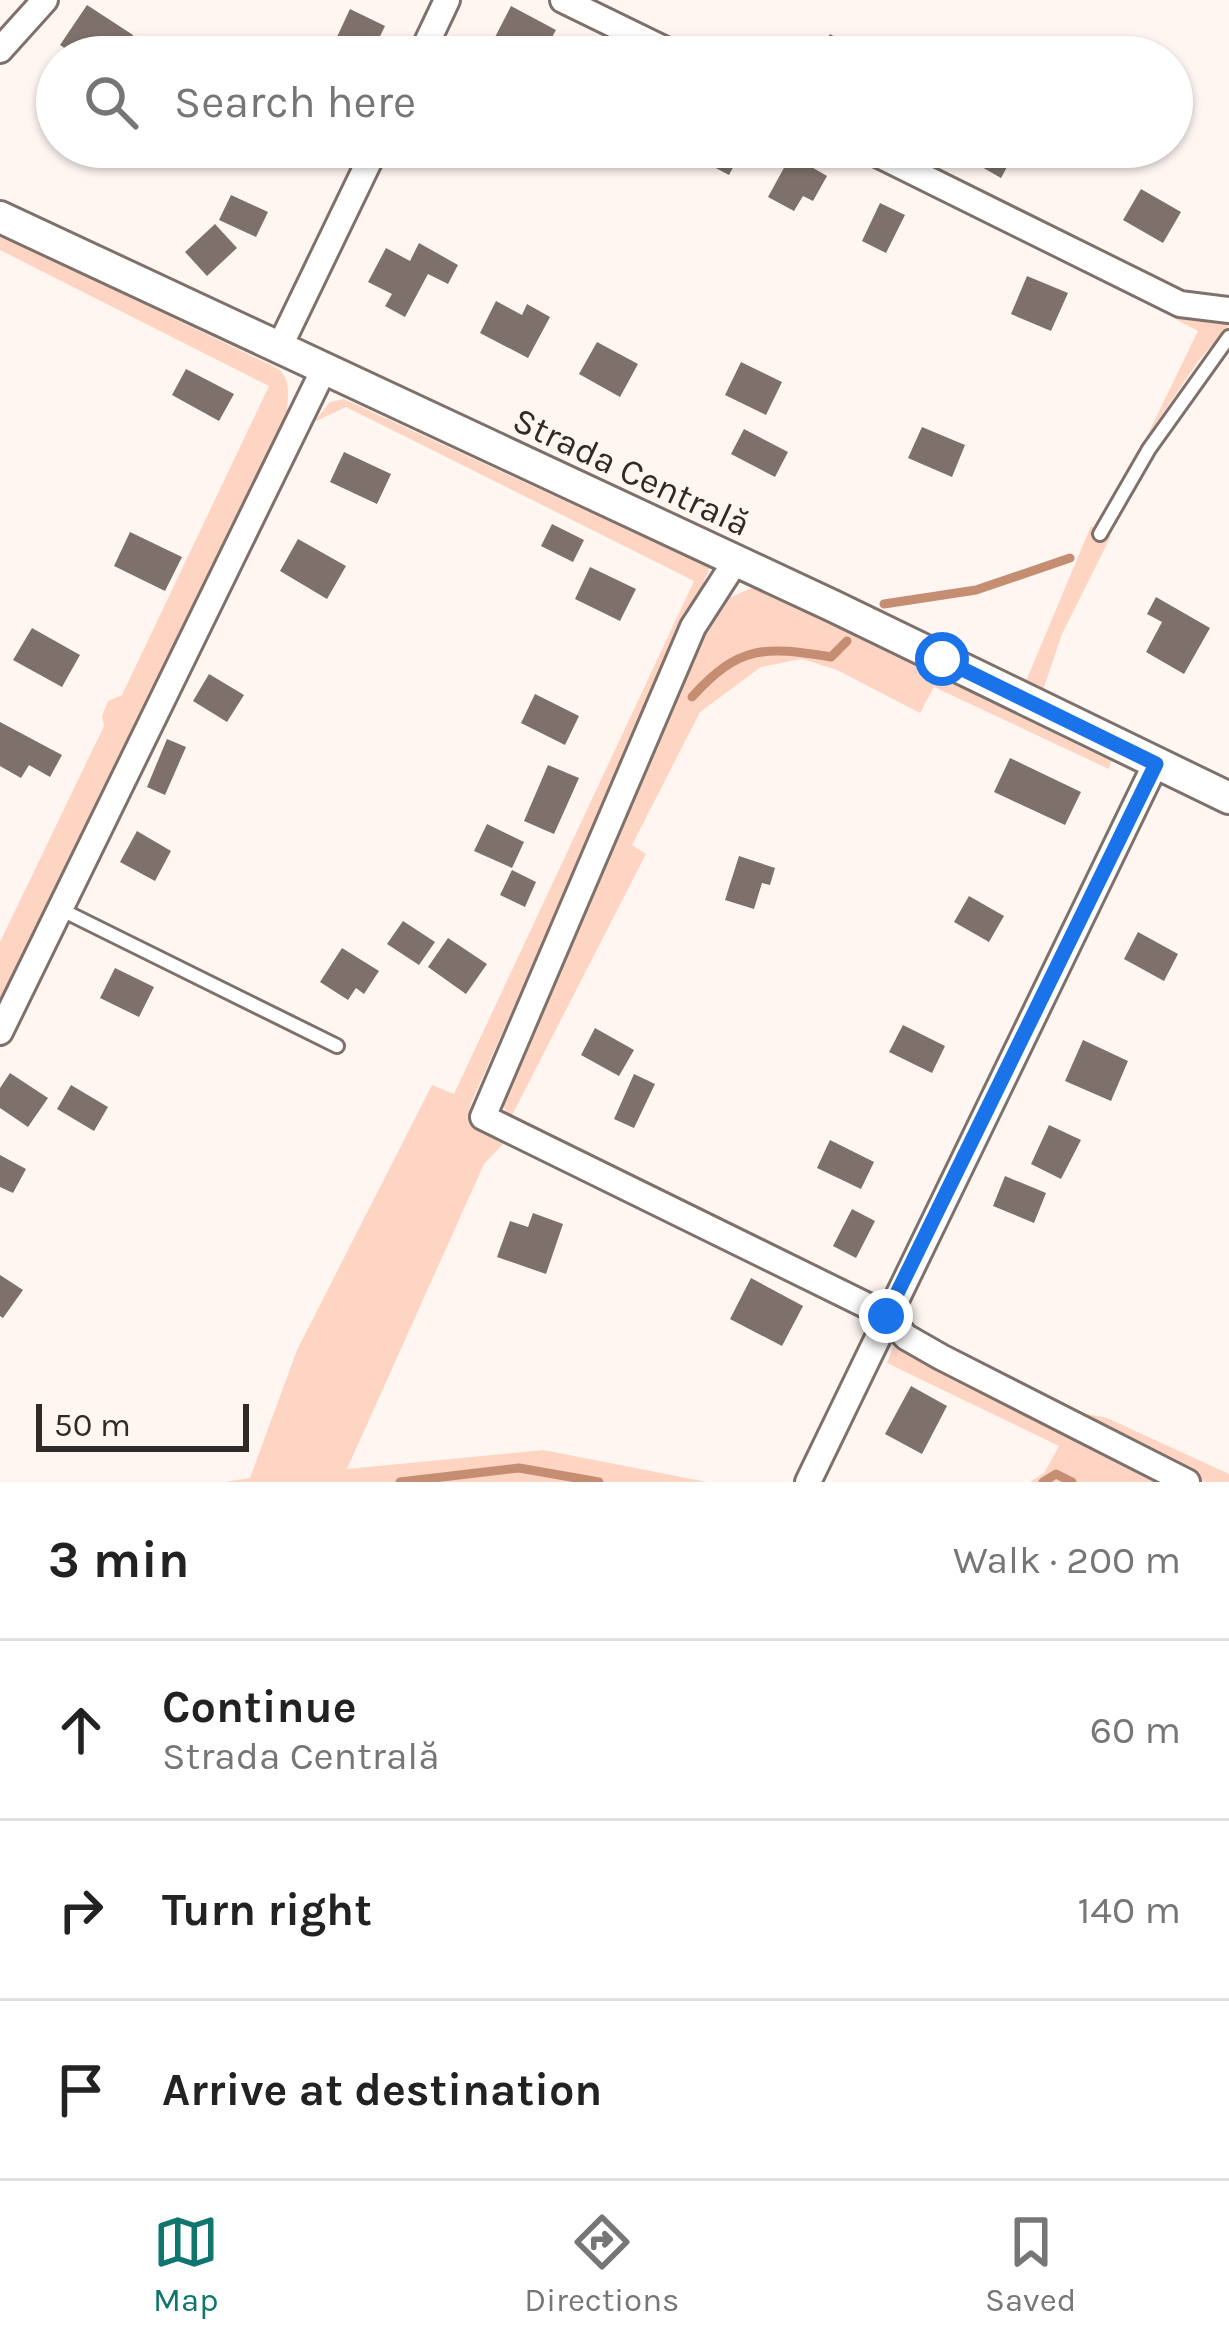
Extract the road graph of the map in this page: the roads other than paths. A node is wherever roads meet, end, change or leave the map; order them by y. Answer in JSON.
{"nodes":[{"id":1,"x":45,"y":0,"type":"edge"},
{"id":2,"x":447,"y":0,"type":"edge"},
{"id":3,"x":563,"y":0,"type":"edge"},
{"id":4,"x":430,"y":36,"type":"edge"},
{"id":5,"x":637,"y":36,"type":"edge"},
{"id":6,"x":0,"y":50,"type":"edge"},
{"id":7,"x":366,"y":168,"type":"edge"},
{"id":8,"x":905,"y":168,"type":"edge"},
{"id":9,"x":0,"y":217,"type":"edge"},
{"id":10,"x":1229,"y":310,"type":"edge"},
{"id":11,"x":1229,"y":338,"type":"edge"},
{"id":12,"x":279,"y":348,"type":"junction"},
{"id":13,"x":324,"y":370,"type":"junction"},
{"id":14,"x":1100,"y":534,"type":"dead end"},
{"id":15,"x":735,"y":562,"type":"junction"},
{"id":16,"x":1156,"y":764,"type":"junction"},
{"id":17,"x":1229,"y":798,"type":"edge"},
{"id":18,"x":62,"y":910,"type":"junction"},
{"id":19,"x":0,"y":1032,"type":"edge"},
{"id":20,"x":337,"y":1046,"type":"dead end"},
{"id":21,"x":886,"y":1316,"type":"junction"},
{"id":22,"x":808,"y":1482,"type":"edge"},
{"id":23,"x":1187,"y":1482,"type":"edge"}],
"edges":[{"from":1,"to":6,"type":"street"},
{"from":2,"to":4,"type":"street"},
{"from":3,"to":5,"type":"street"},
{"from":7,"to":12,"type":"street"},
{"from":8,"to":10,"type":"street"},
{"from":9,"to":12,"type":"street","name":"Strada Centrală"},
{"from":11,"to":14,"type":"lane"},
{"from":12,"to":13,"type":"street","name":"Strada Centrală"},
{"from":13,"to":15,"type":"street","name":"Strada Centrală"},
{"from":13,"to":18,"type":"street"},
{"from":15,"to":16,"type":"street","name":"Strada Centrală"},
{"from":15,"to":21,"type":"street"},
{"from":16,"to":17,"type":"street","name":"Strada Centrală"},
{"from":16,"to":21,"type":"street"},
{"from":18,"to":19,"type":"street"},
{"from":18,"to":20,"type":"lane"},
{"from":21,"to":22,"type":"street"},
{"from":21,"to":23,"type":"street"}]}
